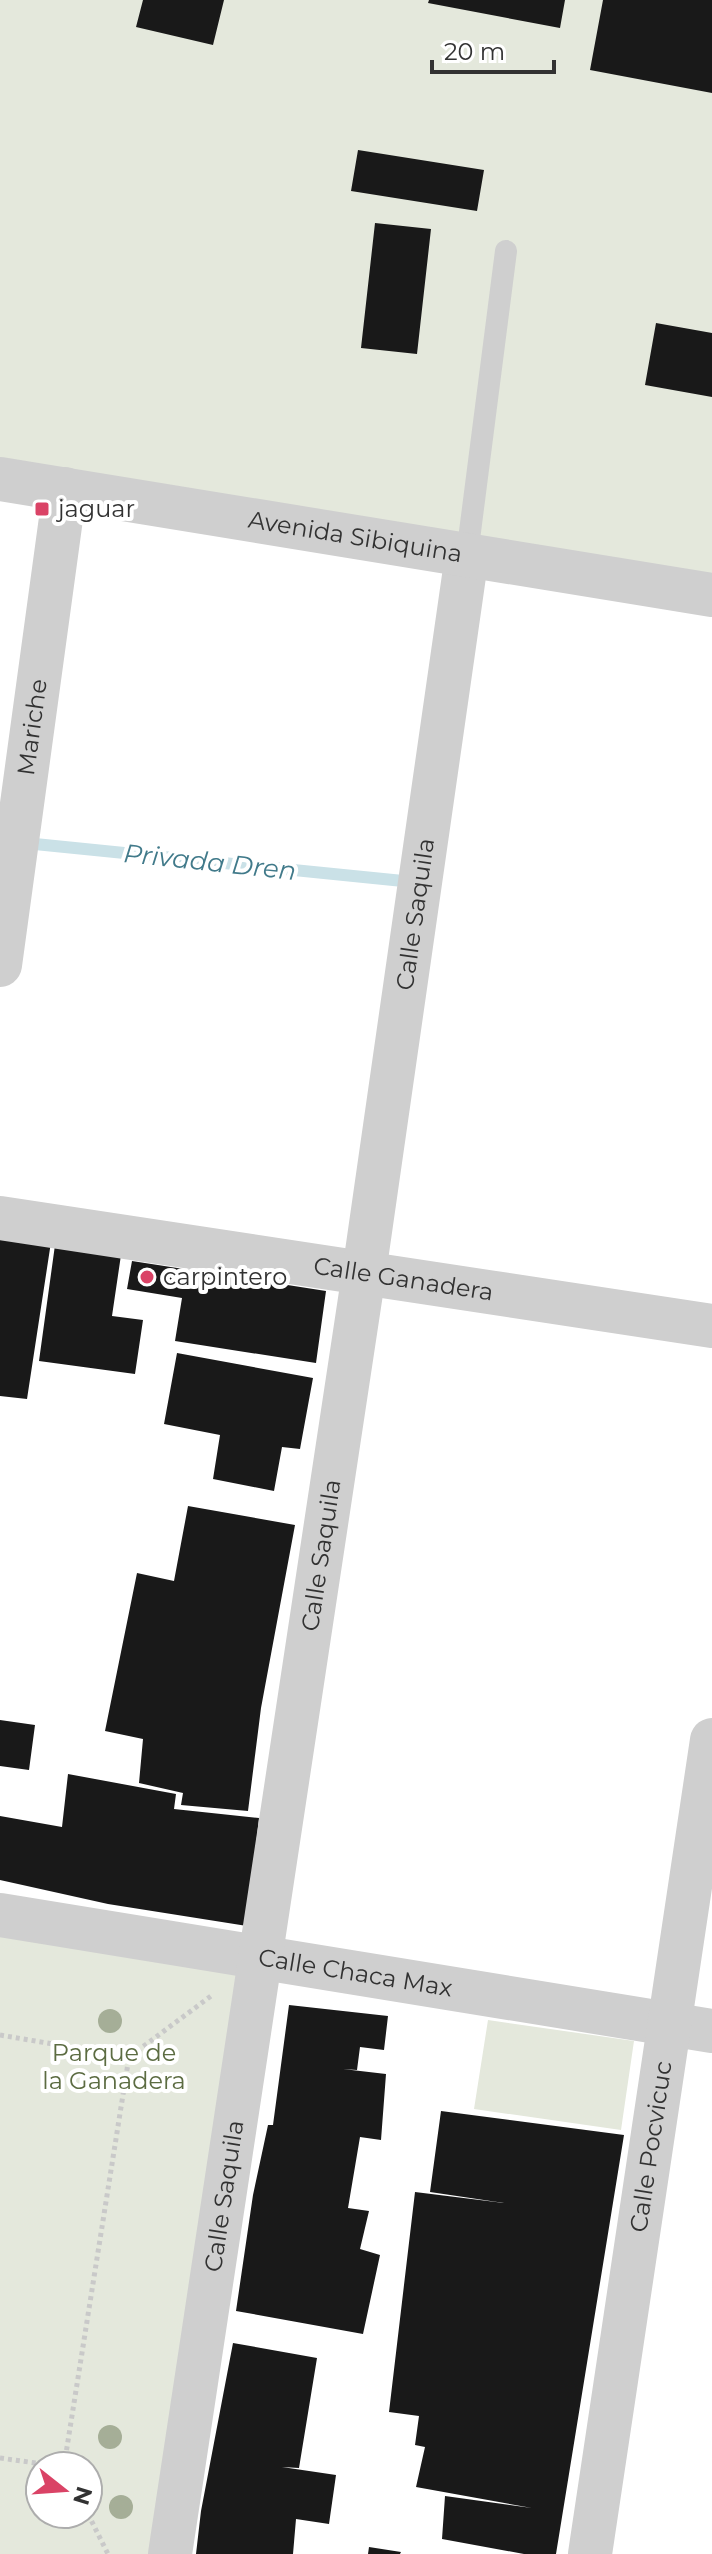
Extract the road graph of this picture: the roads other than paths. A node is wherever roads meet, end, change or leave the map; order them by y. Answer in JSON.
{"nodes":[{"id":1,"x":506,"y":251,"type":"dead end"},
{"id":2,"x":0,"y":479,"type":"edge"},
{"id":3,"x":65,"y":489,"type":"junction"},
{"id":4,"x":467,"y":555,"type":"junction"},
{"id":5,"x":712,"y":595,"type":"edge"},
{"id":6,"x":0,"y":965,"type":"edge"},
{"id":7,"x":0,"y":1218,"type":"edge"},
{"id":8,"x":364,"y":1273,"type":"junction"},
{"id":9,"x":712,"y":1326,"type":"edge"},
{"id":10,"x":712,"y":1740,"type":"edge"},
{"id":11,"x":0,"y":1915,"type":"edge"},
{"id":12,"x":260,"y":1960,"type":"junction"},
{"id":13,"x":670,"y":2024,"type":"junction"},
{"id":14,"x":712,"y":2031,"type":"edge"},
{"id":15,"x":170,"y":2554,"type":"edge"},
{"id":16,"x":590,"y":2554,"type":"edge"}],
"edges":[{"from":1,"to":4,"type":"lane"},
{"from":2,"to":3,"type":"street","name":"Avenida Sibiquina"},
{"from":3,"to":4,"type":"street","name":"Avenida Sibiquina"},
{"from":3,"to":6,"type":"street","name":"Mariche"},
{"from":4,"to":5,"type":"street","name":"Avenida Sibiquina"},
{"from":4,"to":8,"type":"street","name":"Calle Saquila"},
{"from":7,"to":8,"type":"street","name":"Calle Ganadera"},
{"from":8,"to":9,"type":"street","name":"Calle Ganadera"},
{"from":8,"to":12,"type":"street","name":"Calle Saquila"},
{"from":10,"to":13,"type":"street","name":"Calle Pocvicuc"},
{"from":11,"to":12,"type":"street","name":"Calle Chaca Max"},
{"from":12,"to":13,"type":"street","name":"Calle Chaca Max"},
{"from":12,"to":15,"type":"street","name":"Calle Saquila"},
{"from":13,"to":14,"type":"street","name":"Calle Chaca Max"},
{"from":13,"to":16,"type":"street","name":"Calle Pocvicuc"}]}
